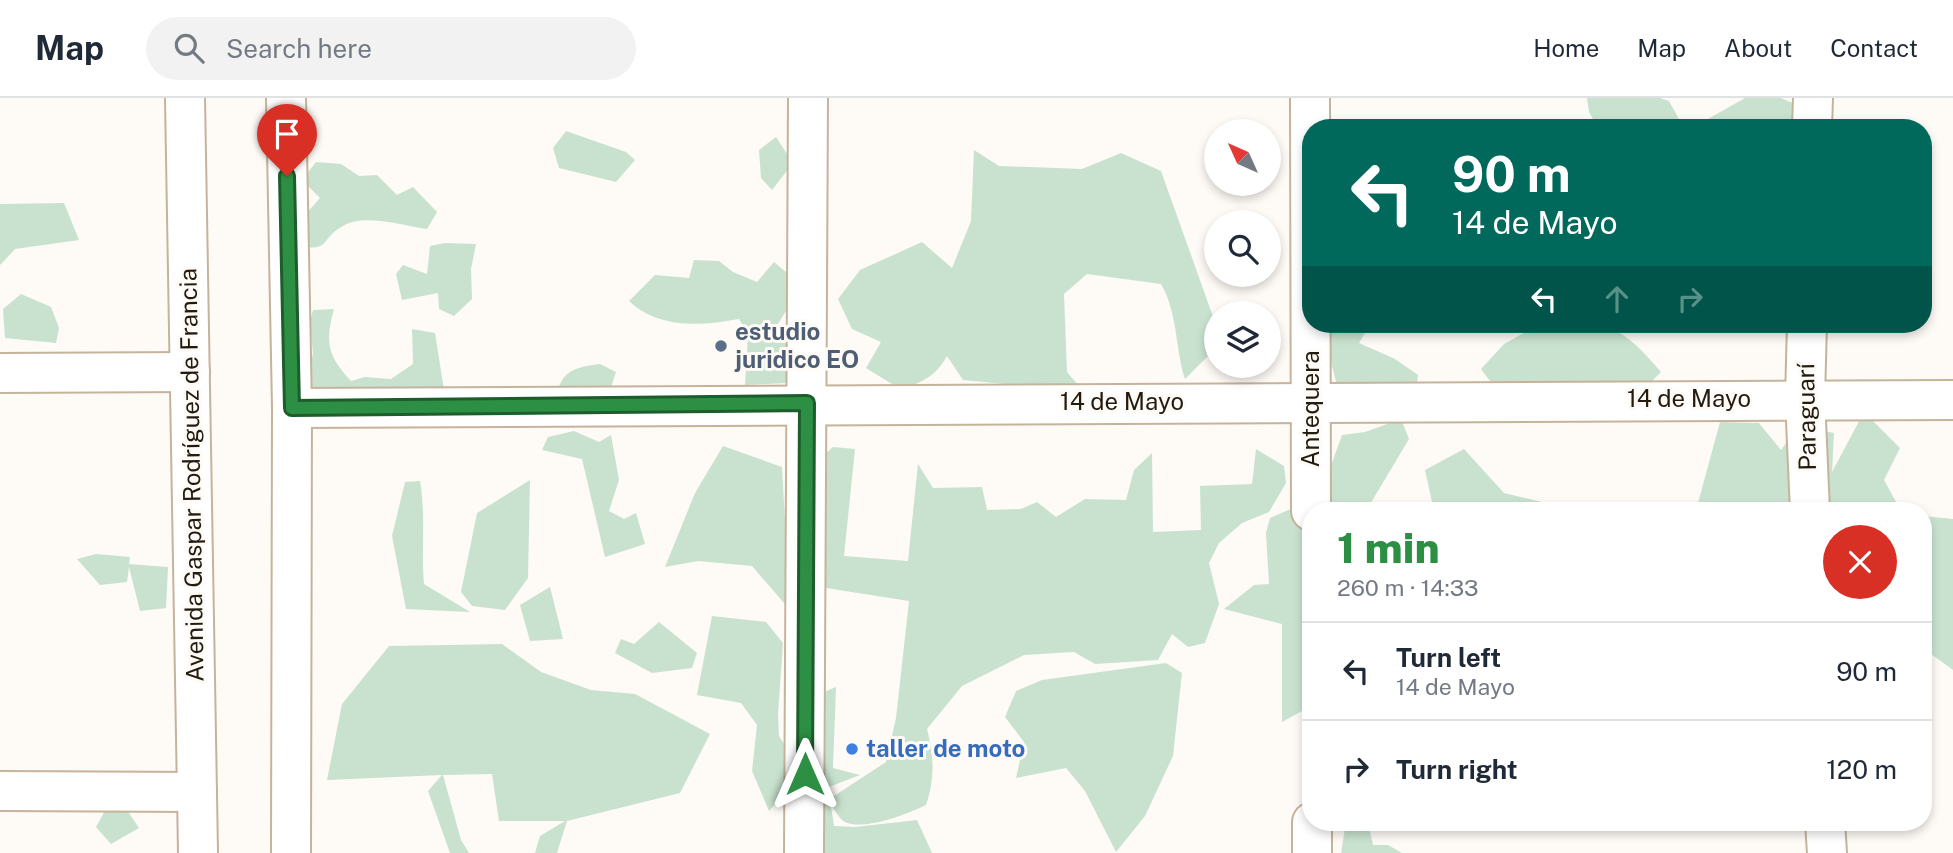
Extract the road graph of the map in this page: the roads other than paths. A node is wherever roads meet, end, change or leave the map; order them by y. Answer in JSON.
{"nodes":[{"id":1,"x":185,"y":98,"type":"edge"},
{"id":2,"x":286,"y":98,"type":"edge"},
{"id":3,"x":808,"y":98,"type":"edge"},
{"id":4,"x":1310,"y":98,"type":"edge"},
{"id":5,"x":1813,"y":98,"type":"edge"},
{"id":6,"x":1310,"y":119,"type":"edge"},
{"id":7,"x":1812,"y":119,"type":"edge"},
{"id":8,"x":1311,"y":333,"type":"edge"},
{"id":9,"x":1807,"y":333,"type":"edge"},
{"id":10,"x":190,"y":372,"type":"junction"},
{"id":11,"x":0,"y":373,"type":"edge"},
{"id":12,"x":1805,"y":398,"type":"junction"},
{"id":13,"x":1953,"y":400,"type":"edge"},
{"id":14,"x":1311,"y":401,"type":"junction"},
{"id":15,"x":807,"y":403,"type":"junction"},
{"id":16,"x":292,"y":408,"type":"junction"},
{"id":17,"x":1311,"y":502,"type":"edge"},
{"id":18,"x":1810,"y":502,"type":"edge"},
{"id":19,"x":0,"y":791,"type":"edge"},
{"id":20,"x":197,"y":792,"type":"junction"},
{"id":21,"x":1312,"y":831,"type":"edge"},
{"id":22,"x":1826,"y":831,"type":"edge"},
{"id":23,"x":198,"y":853,"type":"edge"},
{"id":24,"x":291,"y":853,"type":"edge"},
{"id":25,"x":804,"y":853,"type":"edge"},
{"id":26,"x":1312,"y":853,"type":"edge"},
{"id":27,"x":1827,"y":853,"type":"edge"}],
"edges":[{"from":1,"to":10,"type":"street","name":"Avenida Gaspar Rodríguez de Francia"},
{"from":2,"to":16,"type":"street"},
{"from":3,"to":15,"type":"street"},
{"from":4,"to":6,"type":"street","name":"Antequera"},
{"from":5,"to":7,"type":"street"},
{"from":8,"to":14,"type":"street","name":"Antequera"},
{"from":9,"to":12,"type":"street","name":"Paraguarí"},
{"from":10,"to":11,"type":"street"},
{"from":10,"to":20,"type":"street","name":"Avenida Gaspar Rodríguez de Francia"},
{"from":12,"to":13,"type":"street","name":"14 de Mayo"},
{"from":12,"to":14,"type":"street","name":"14 de Mayo"},
{"from":12,"to":18,"type":"street","name":"Paraguarí"},
{"from":14,"to":15,"type":"street","name":"14 de Mayo"},
{"from":14,"to":17,"type":"street","name":"Antequera"},
{"from":15,"to":16,"type":"street","name":"14 de Mayo"},
{"from":15,"to":25,"type":"street"},
{"from":16,"to":24,"type":"street"},
{"from":19,"to":20,"type":"street"},
{"from":20,"to":23,"type":"street","name":"Avenida Gaspar Rodríguez de Francia"},
{"from":21,"to":26,"type":"street"},
{"from":22,"to":27,"type":"street"}]}
